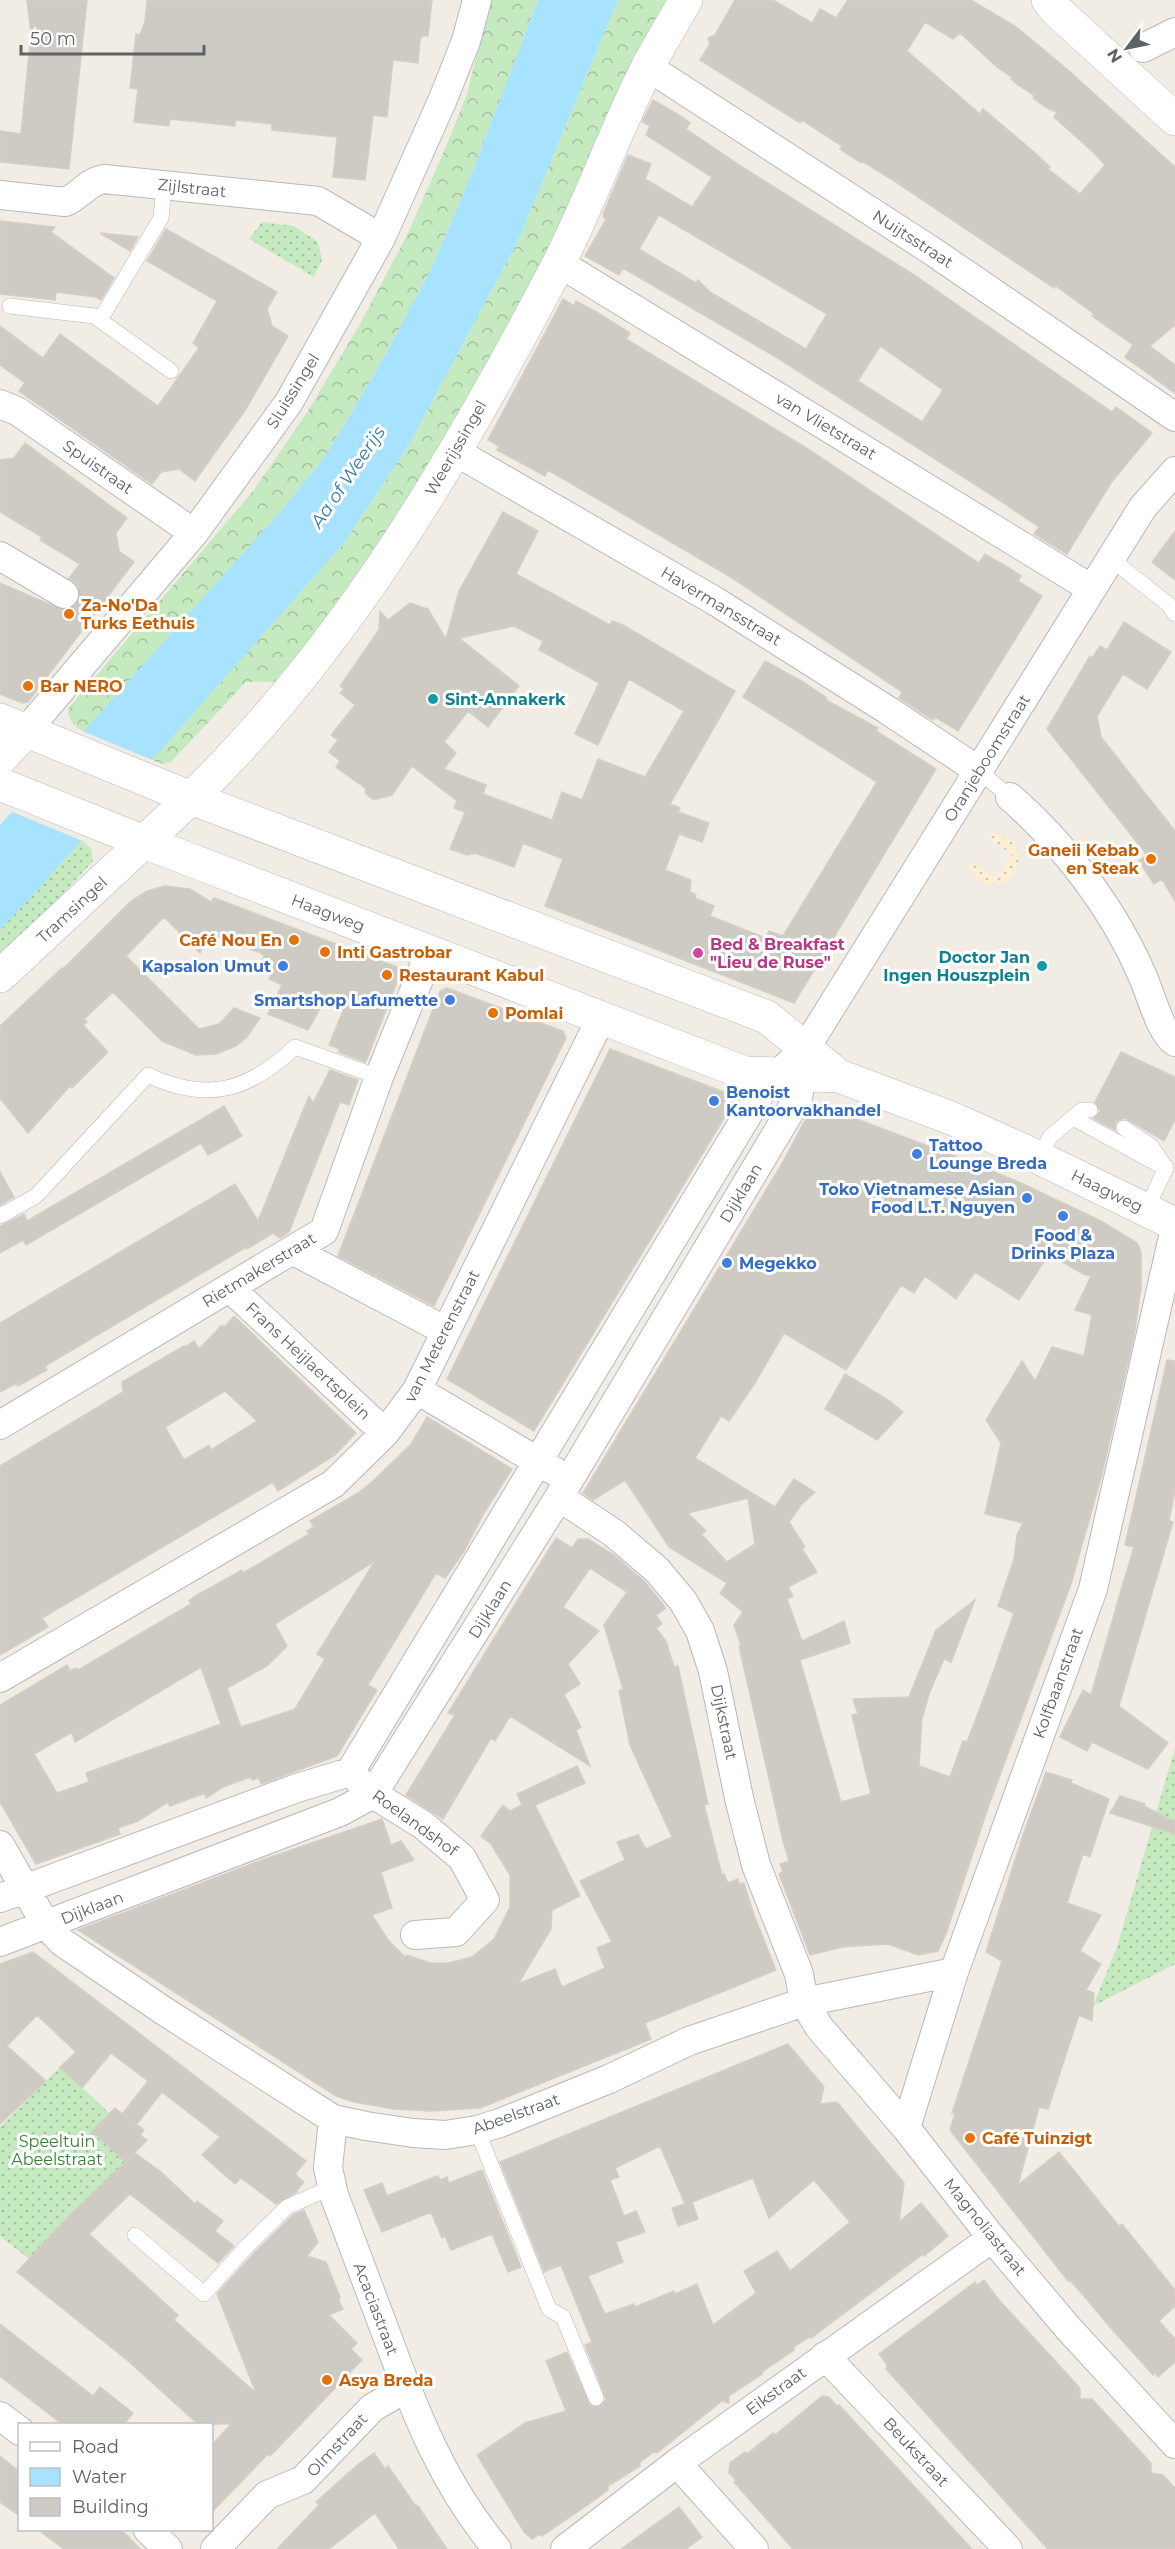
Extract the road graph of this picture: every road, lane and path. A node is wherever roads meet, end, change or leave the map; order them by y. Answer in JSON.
{"nodes":[{"id":1,"x":477,"y":0,"type":"edge"},
{"id":2,"x":686,"y":0,"type":"edge"},
{"id":3,"x":1048,"y":3,"type":"edge"},
{"id":4,"x":1175,"y":32,"type":"edge"},
{"id":5,"x":1143,"y":48,"type":"dead end"},
{"id":6,"x":648,"y":67,"type":"junction"},
{"id":7,"x":1175,"y":119,"type":"edge"},
{"id":8,"x":164,"y":186,"type":"junction"},
{"id":9,"x":0,"y":195,"type":"edge"},
{"id":10,"x":381,"y":238,"type":"junction"},
{"id":11,"x":559,"y":263,"type":"junction"},
{"id":12,"x":10,"y":306,"type":"dead end"},
{"id":13,"x":100,"y":320,"type":"junction"},
{"id":14,"x":171,"y":371,"type":"dead end"},
{"id":15,"x":0,"y":404,"type":"edge"},
{"id":16,"x":1175,"y":417,"type":"edge"},
{"id":17,"x":456,"y":452,"type":"junction"},
{"id":18,"x":1175,"y":471,"type":"edge"},
{"id":19,"x":194,"y":533,"type":"junction"},
{"id":20,"x":0,"y":556,"type":"edge"},
{"id":21,"x":1111,"y":559,"type":"junction"},
{"id":22,"x":1092,"y":589,"type":"junction"},
{"id":23,"x":64,"y":594,"type":"tunnel mouth"},
{"id":24,"x":1173,"y":606,"type":"edge"},
{"id":25,"x":13,"y":726,"type":"edge"},
{"id":26,"x":0,"y":759,"type":"edge"},
{"id":27,"x":979,"y":771,"type":"junction"},
{"id":28,"x":7,"y":787,"type":"edge"},
{"id":29,"x":1010,"y":797,"type":"joint"},
{"id":30,"x":191,"y":798,"type":"junction"},
{"id":31,"x":144,"y":842,"type":"junction"},
{"id":32,"x":430,"y":952,"type":"junction"},
{"id":33,"x":0,"y":976,"type":"edge"},
{"id":34,"x":601,"y":1018,"type":"junction"},
{"id":35,"x":1175,"y":1042,"type":"edge"},
{"id":36,"x":795,"y":1066,"type":"junction"},
{"id":37,"x":379,"y":1077,"type":"junction"},
{"id":38,"x":1090,"y":1110,"type":"dead end"},
{"id":39,"x":1073,"y":1118,"type":"junction"},
{"id":40,"x":1124,"y":1128,"type":"dead end"},
{"id":41,"x":1040,"y":1158,"type":"junction"},
{"id":42,"x":1166,"y":1168,"type":"junction"},
{"id":43,"x":0,"y":1216,"type":"edge"},
{"id":44,"x":1165,"y":1221,"type":"edge"},
{"id":45,"x":292,"y":1250,"type":"junction"},
{"id":46,"x":230,"y":1288,"type":"junction"},
{"id":47,"x":446,"y":1331,"type":"junction"},
{"id":48,"x":417,"y":1390,"type":"junction"},
{"id":49,"x":0,"y":1425,"type":"edge"},
{"id":50,"x":385,"y":1433,"type":"junction"},
{"id":51,"x":539,"y":1462,"type":"junction"},
{"id":52,"x":563,"y":1488,"type":"junction"},
{"id":53,"x":0,"y":1678,"type":"edge"},
{"id":54,"x":350,"y":1772,"type":"junction"},
{"id":55,"x":373,"y":1794,"type":"junction"},
{"id":56,"x":0,"y":1845,"type":"edge"},
{"id":57,"x":13,"y":1893,"type":"edge"},
{"id":58,"x":45,"y":1925,"type":"junction"},
{"id":59,"x":415,"y":1935,"type":"dead end"},
{"id":60,"x":0,"y":1942,"type":"edge"},
{"id":61,"x":954,"y":1972,"type":"junction"},
{"id":62,"x":804,"y":2002,"type":"junction"},
{"id":63,"x":333,"y":2119,"type":"junction"},
{"id":64,"x":906,"y":2128,"type":"junction"},
{"id":65,"x":477,"y":2130,"type":"junction"},
{"id":66,"x":332,"y":2187,"type":"junction"},
{"id":67,"x":135,"y":2235,"type":"dead end"},
{"id":68,"x":992,"y":2238,"type":"junction"},
{"id":69,"x":825,"y":2356,"type":"junction"},
{"id":70,"x":406,"y":2388,"type":"junction"},
{"id":71,"x":596,"y":2398,"type":"dead end"},
{"id":72,"x":0,"y":2416,"type":"edge"},
{"id":73,"x":18,"y":2430,"type":"edge"},
{"id":74,"x":1175,"y":2444,"type":"edge"},
{"id":75,"x":677,"y":2463,"type":"junction"},
{"id":76,"x":150,"y":2531,"type":"edge"},
{"id":77,"x":168,"y":2549,"type":"edge"},
{"id":78,"x":214,"y":2549,"type":"edge"},
{"id":79,"x":497,"y":2549,"type":"edge"},
{"id":80,"x":565,"y":2549,"type":"edge"},
{"id":81,"x":754,"y":2549,"type":"edge"},
{"id":82,"x":1008,"y":2549,"type":"edge"}],
"edges":[{"from":1,"to":10,"type":"street","name":"Sluissingel"},
{"from":2,"to":6,"type":"main road","name":"Weerijssingel"},
{"from":3,"to":7,"type":"main road"},
{"from":4,"to":5,"type":"street"},
{"from":6,"to":11,"type":"main road","name":"Weerijssingel"},
{"from":6,"to":16,"type":"street","name":"Nuijtsstraat"},
{"from":8,"to":9,"type":"street","name":"Zijlstraat"},
{"from":8,"to":10,"type":"street","name":"Zijlstraat"},
{"from":8,"to":13,"type":"lane"},
{"from":10,"to":19,"type":"street","name":"Sluissingel"},
{"from":11,"to":17,"type":"main road","name":"Weerijssingel"},
{"from":11,"to":22,"type":"street","name":"van Vlietstraat"},
{"from":12,"to":13,"type":"lane"},
{"from":13,"to":14,"type":"lane"},
{"from":15,"to":19,"type":"street","name":"Spuistraat"},
{"from":17,"to":27,"type":"street","name":"Havermansstraat"},
{"from":17,"to":30,"type":"main road","name":"Weerijssingel"},
{"from":18,"to":21,"type":"street","name":"Oranjeboomstraat"},
{"from":19,"to":25,"type":"street","name":"Sluissingel"},
{"from":20,"to":23,"type":"street"},
{"from":21,"to":22,"type":"street","name":"Oranjeboomstraat"},
{"from":21,"to":24,"type":"lane"},
{"from":22,"to":27,"type":"street","name":"Oranjeboomstraat"},
{"from":25,"to":26,"type":"main road"},
{"from":25,"to":30,"type":"main road","name":"Haagweg"},
{"from":27,"to":29,"type":"lane"},
{"from":27,"to":36,"type":"street","name":"Oranjeboomstraat"},
{"from":28,"to":31,"type":"main road","name":"Haagweg"},
{"from":29,"to":35,"type":"street"},
{"from":30,"to":31,"type":"main road","name":"Weerijssingel"},
{"from":30,"to":36,"type":"main road","name":"Haagweg"},
{"from":31,"to":32,"type":"main road","name":"Haagweg"},
{"from":31,"to":33,"type":"main road","name":"Tramsingel"},
{"from":32,"to":34,"type":"main road","name":"Haagweg"},
{"from":32,"to":37,"type":"street","name":"Rietmakerstraat"},
{"from":34,"to":36,"type":"main road","name":"Haagweg"},
{"from":34,"to":47,"type":"street","name":"van Meterenstraat"},
{"from":36,"to":41,"type":"main road","name":"Haagweg"},
{"from":36,"to":51,"type":"street","name":"Dijklaan"},
{"from":36,"to":52,"type":"street","name":"Dijklaan"},
{"from":37,"to":43,"type":"lane"},
{"from":37,"to":45,"type":"street","name":"Rietmakerstraat"},
{"from":38,"to":39,"type":"lane"},
{"from":39,"to":41,"type":"lane"},
{"from":39,"to":42,"type":"lane"},
{"from":40,"to":42,"type":"lane"},
{"from":41,"to":44,"type":"main road","name":"Haagweg"},
{"from":42,"to":44,"type":"lane"},
{"from":44,"to":61,"type":"street","name":"Kolfbaanstraat"},
{"from":45,"to":46,"type":"street","name":"Rietmakerstraat"},
{"from":45,"to":47,"type":"street"},
{"from":46,"to":49,"type":"street","name":"Rietmakerstraat"},
{"from":46,"to":50,"type":"street","name":"Frans Heijlaertsplein"},
{"from":47,"to":48,"type":"street","name":"van Meterenstraat"},
{"from":48,"to":50,"type":"street","name":"van Meterenstraat"},
{"from":48,"to":51,"type":"street","name":"Dijkstraat"},
{"from":50,"to":53,"type":"street","name":"van Meterenstraat"},
{"from":51,"to":52,"type":"street","name":"Dijkstraat"},
{"from":51,"to":54,"type":"street","name":"Dijklaan"},
{"from":52,"to":55,"type":"street","name":"Dijklaan"},
{"from":52,"to":62,"type":"street","name":"Dijkstraat"},
{"from":54,"to":55,"type":"street","name":"Roelandshof"},
{"from":54,"to":57,"type":"street"},
{"from":55,"to":58,"type":"street","name":"Dijklaan"},
{"from":55,"to":59,"type":"street","name":"Roelandshof"},
{"from":56,"to":57,"type":"street","name":"Abeelstraat"},
{"from":57,"to":58,"type":"street","name":"Abeelstraat"},
{"from":58,"to":60,"type":"street","name":"Dijklaan"},
{"from":58,"to":63,"type":"street","name":"Abeelstraat"},
{"from":61,"to":62,"type":"street","name":"Abeelstraat"},
{"from":61,"to":64,"type":"street","name":"Kolfbaanstraat"},
{"from":62,"to":64,"type":"street","name":"Magnoliastraat"},
{"from":62,"to":65,"type":"street","name":"Abeelstraat"},
{"from":63,"to":65,"type":"street","name":"Abeelstraat"},
{"from":63,"to":66,"type":"street","name":"Acaciastraat"},
{"from":64,"to":68,"type":"street","name":"Magnoliastraat"},
{"from":65,"to":71,"type":"lane"},
{"from":66,"to":67,"type":"lane"},
{"from":66,"to":70,"type":"street","name":"Acaciastraat"},
{"from":68,"to":69,"type":"street","name":"Eikstraat"},
{"from":68,"to":74,"type":"street","name":"Magnoliastraat"},
{"from":69,"to":75,"type":"street","name":"Eikstraat"},
{"from":69,"to":82,"type":"street","name":"Beukstraat"},
{"from":70,"to":78,"type":"street","name":"Olmstraat"},
{"from":70,"to":79,"type":"street","name":"Acaciastraat"},
{"from":72,"to":73,"type":"street"},
{"from":75,"to":80,"type":"street","name":"Eikstraat"},
{"from":75,"to":81,"type":"street"},
{"from":76,"to":77,"type":"street"}]}
